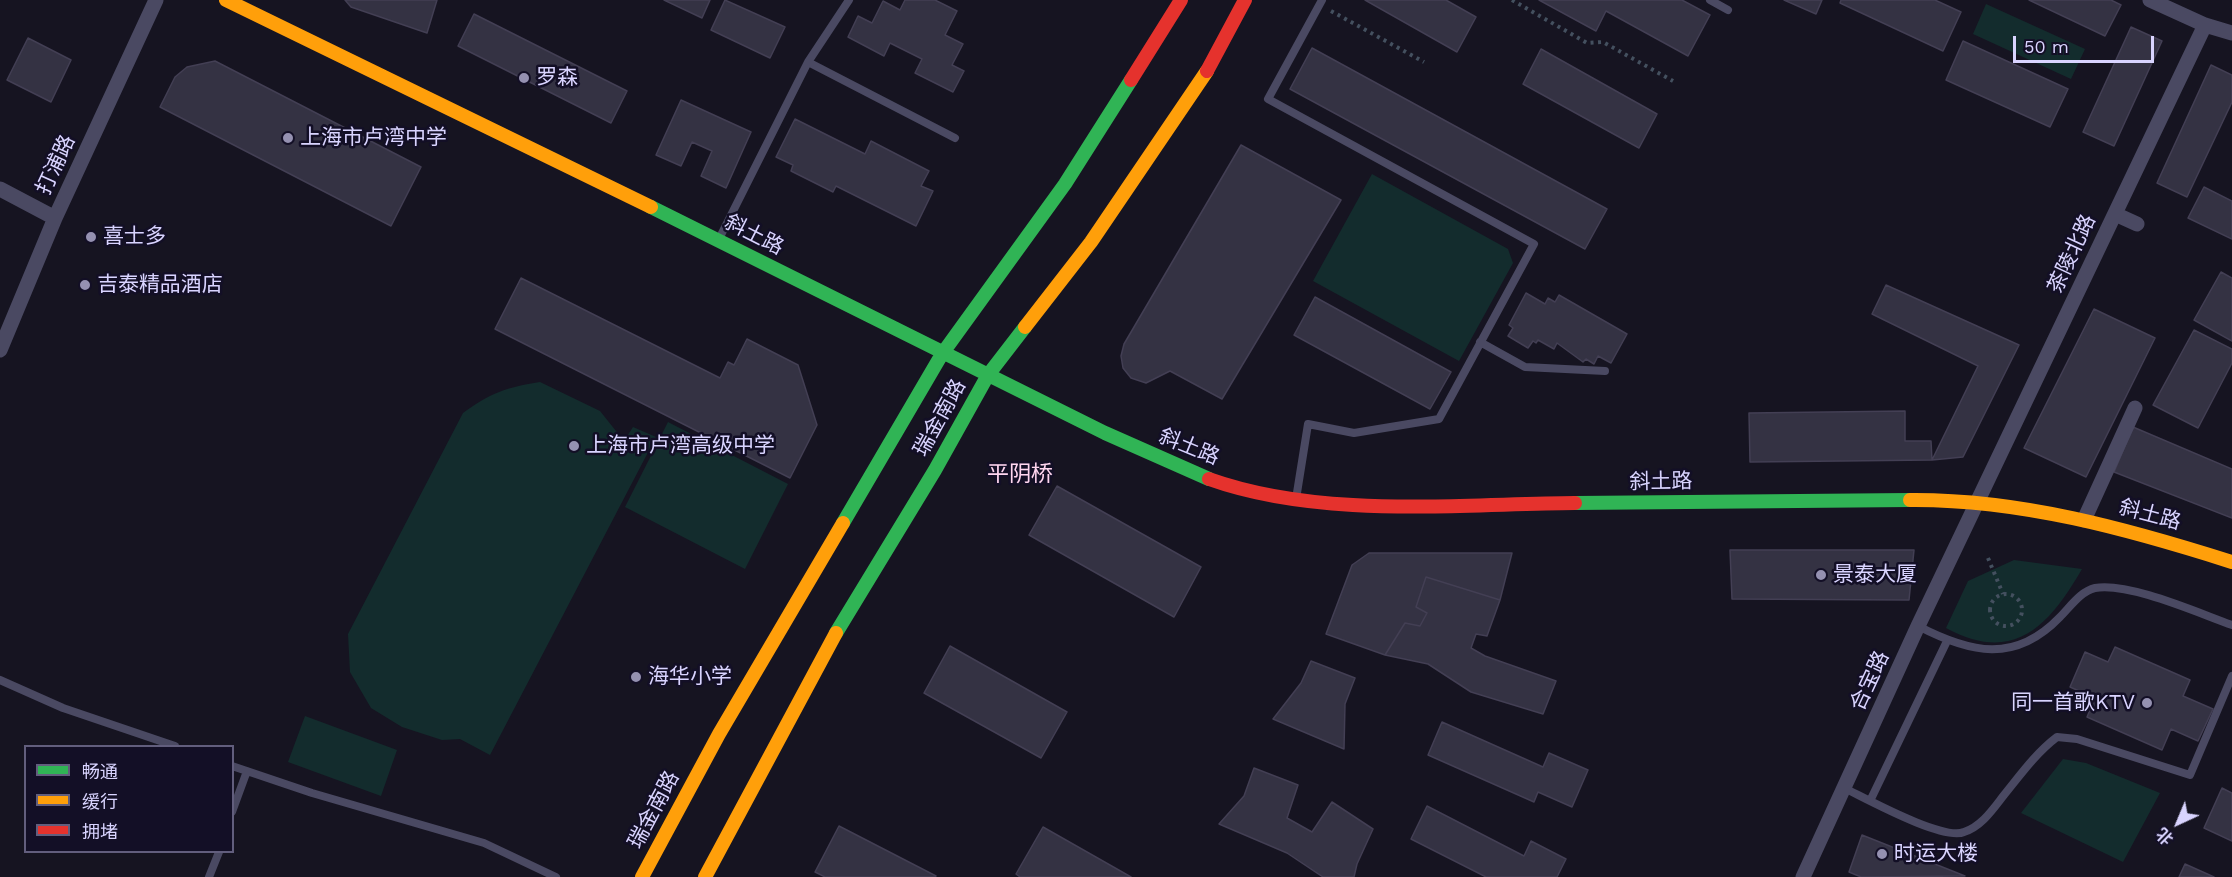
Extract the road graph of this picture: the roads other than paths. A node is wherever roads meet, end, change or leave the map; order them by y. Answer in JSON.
{"nodes":[{"id":1,"x":156,"y":0,"type":"edge"},
{"id":2,"x":226,"y":0,"type":"edge"},
{"id":3,"x":849,"y":0,"type":"edge"},
{"id":4,"x":1181,"y":0,"type":"edge"},
{"id":5,"x":1245,"y":0,"type":"edge"},
{"id":6,"x":1710,"y":0,"type":"edge"},
{"id":7,"x":2150,"y":0,"type":"edge"},
{"id":8,"x":1321,"y":2,"type":"edge"},
{"id":9,"x":1728,"y":10,"type":"dead end"},
{"id":10,"x":2205,"y":25,"type":"junction"},
{"id":11,"x":2232,"y":33,"type":"edge"},
{"id":12,"x":808,"y":62,"type":"junction"},
{"id":13,"x":955,"y":138,"type":"dead end"},
{"id":14,"x":0,"y":189,"type":"edge"},
{"id":15,"x":2115,"y":214,"type":"junction"},
{"id":16,"x":55,"y":218,"type":"junction"},
{"id":17,"x":2137,"y":224,"type":"dead end"},
{"id":18,"x":718,"y":240,"type":"junction"},
{"id":19,"x":1480,"y":342,"type":"junction"},
{"id":20,"x":0,"y":350,"type":"edge"},
{"id":21,"x":942,"y":354,"type":"junction"},
{"id":22,"x":1605,"y":371,"type":"dead end"},
{"id":23,"x":988,"y":375,"type":"junction"},
{"id":24,"x":2135,"y":408,"type":"dead end"},
{"id":25,"x":1295,"y":501,"type":"junction"},
{"id":26,"x":1977,"y":502,"type":"junction"},
{"id":27,"x":2084,"y":520,"type":"junction"},
{"id":28,"x":2232,"y":561,"type":"edge"},
{"id":29,"x":2232,"y":625,"type":"edge"},
{"id":30,"x":1918,"y":626,"type":"junction"},
{"id":31,"x":1947,"y":641,"type":"junction"},
{"id":32,"x":2232,"y":676,"type":"edge"},
{"id":33,"x":0,"y":680,"type":"edge"},
{"id":34,"x":169,"y":745,"type":"edge"},
{"id":35,"x":234,"y":767,"type":"edge"},
{"id":36,"x":247,"y":771,"type":"junction"},
{"id":37,"x":1844,"y":788,"type":"junction"},
{"id":38,"x":1870,"y":801,"type":"junction"},
{"id":39,"x":234,"y":807,"type":"edge"},
{"id":40,"x":219,"y":853,"type":"edge"},
{"id":41,"x":209,"y":877,"type":"edge"},
{"id":42,"x":556,"y":877,"type":"edge"},
{"id":43,"x":642,"y":877,"type":"edge"},
{"id":44,"x":705,"y":877,"type":"edge"},
{"id":45,"x":1803,"y":877,"type":"edge"}],
"edges":[{"from":1,"to":16,"type":"street","name":"打浦路"},
{"from":2,"to":18,"type":"main road","name":"斜土路"},
{"from":3,"to":12,"type":"lane"},
{"from":4,"to":21,"type":"main road","name":"瑞金南路"},
{"from":5,"to":23,"type":"main road","name":"瑞金南路"},
{"from":6,"to":9,"type":"lane"},
{"from":7,"to":10,"type":"street"},
{"from":8,"to":19,"type":"lane"},
{"from":10,"to":11,"type":"street"},
{"from":10,"to":15,"type":"street","name":"茶陵北路"},
{"from":12,"to":13,"type":"lane"},
{"from":12,"to":18,"type":"lane"},
{"from":14,"to":16,"type":"street"},
{"from":15,"to":17,"type":"street"},
{"from":15,"to":26,"type":"street","name":"茶陵北路"},
{"from":16,"to":20,"type":"street","name":"打浦路"},
{"from":18,"to":21,"type":"main road","name":"斜土路"},
{"from":19,"to":22,"type":"lane"},
{"from":19,"to":25,"type":"lane"},
{"from":21,"to":23,"type":"main road","name":"斜土路"},
{"from":21,"to":43,"type":"main road","name":"瑞金南路"},
{"from":23,"to":25,"type":"main road","name":"斜土路"},
{"from":23,"to":44,"type":"main road","name":"瑞金南路"},
{"from":24,"to":27,"type":"street"},
{"from":25,"to":26,"type":"main road","name":"斜土路"},
{"from":26,"to":27,"type":"main road","name":"斜土路"},
{"from":26,"to":30,"type":"street","name":"合宝路"},
{"from":27,"to":28,"type":"main road","name":"斜土路"},
{"from":29,"to":31,"type":"lane"},
{"from":30,"to":31,"type":"lane"},
{"from":30,"to":37,"type":"street","name":"合宝路"},
{"from":31,"to":38,"type":"lane"},
{"from":32,"to":38,"type":"lane"},
{"from":33,"to":34,"type":"lane"},
{"from":35,"to":36,"type":"lane"},
{"from":36,"to":39,"type":"lane"},
{"from":36,"to":42,"type":"lane"},
{"from":37,"to":38,"type":"lane"},
{"from":37,"to":45,"type":"street","name":"合宝路"},
{"from":40,"to":41,"type":"lane"}]}
